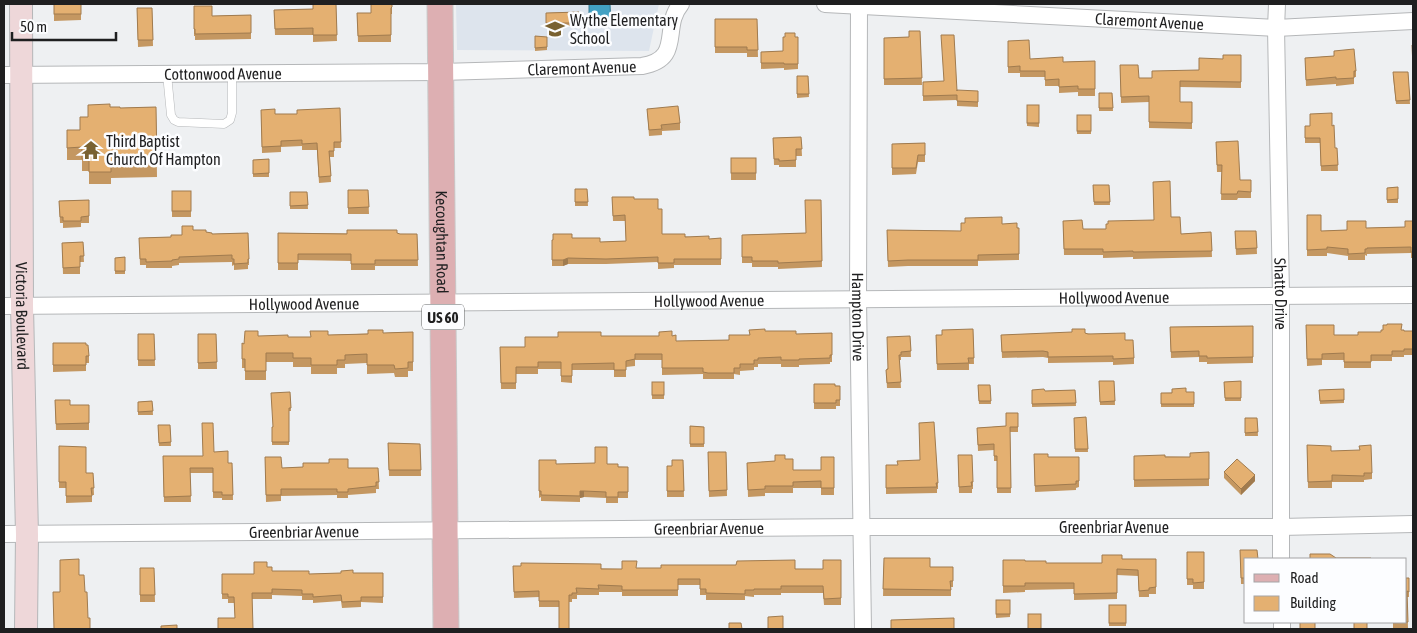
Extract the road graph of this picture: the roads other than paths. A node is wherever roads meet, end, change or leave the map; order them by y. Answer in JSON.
{"nodes":[{"id":1,"x":21,"y":4,"type":"edge"},
{"id":2,"x":440,"y":4,"type":"edge"},
{"id":3,"x":680,"y":4,"type":"edge"},
{"id":4,"x":825,"y":4,"type":"edge"},
{"id":5,"x":1277,"y":4,"type":"edge"},
{"id":6,"x":858,"y":6,"type":"junction"},
{"id":7,"x":1413,"y":21,"type":"edge"},
{"id":8,"x":1276,"y":28,"type":"junction"},
{"id":9,"x":440,"y":72,"type":"junction"},
{"id":10,"x":232,"y":73,"type":"junction"},
{"id":11,"x":167,"y":74,"type":"junction"},
{"id":12,"x":13,"y":75,"type":"edge"},
{"id":13,"x":1413,"y":295,"type":"edge"},
{"id":14,"x":1281,"y":296,"type":"junction"},
{"id":15,"x":858,"y":299,"type":"junction"},
{"id":16,"x":443,"y":302,"type":"junction"},
{"id":17,"x":13,"y":306,"type":"edge"},
{"id":18,"x":1413,"y":524,"type":"edge"},
{"id":19,"x":861,"y":526,"type":"junction"},
{"id":20,"x":1281,"y":526,"type":"junction"},
{"id":21,"x":446,"y":531,"type":"junction"},
{"id":22,"x":4,"y":534,"type":"edge"},
{"id":23,"x":27,"y":535,"type":"junction"},
{"id":24,"x":1281,"y":558,"type":"edge"},
{"id":25,"x":26,"y":629,"type":"edge"},
{"id":26,"x":446,"y":629,"type":"edge"},
{"id":27,"x":863,"y":629,"type":"edge"}],
"edges":[{"from":1,"to":12,"type":"main road","name":"Victoria Boulevard"},
{"from":2,"to":9,"type":"main road","name":"Kecoughtan Road","number":"US 60"},
{"from":3,"to":9,"type":"street","name":"Claremont Avenue"},
{"from":4,"to":6,"type":"street","name":"Claremont Avenue"},
{"from":5,"to":8,"type":"street","name":"Shatto Drive"},
{"from":6,"to":8,"type":"street","name":"Claremont Avenue"},
{"from":6,"to":15,"type":"street","name":"Hampton Drive"},
{"from":7,"to":8,"type":"street","name":"Claremont Avenue"},
{"from":8,"to":14,"type":"street","name":"Shatto Drive"},
{"from":9,"to":10,"type":"street","name":"Cottonwood Avenue"},
{"from":9,"to":16,"type":"main road","name":"Kecoughtan Road","number":"US 60"},
{"from":10,"to":11,"type":"street","name":"Cottonwood Avenue"},
{"from":10,"to":11,"type":"lane"},
{"from":11,"to":12,"type":"street","name":"Cottonwood Avenue"},
{"from":12,"to":17,"type":"main road","name":"Victoria Boulevard"},
{"from":13,"to":14,"type":"street","name":"Hollywood Avenue"},
{"from":14,"to":15,"type":"street","name":"Hollywood Avenue"},
{"from":14,"to":20,"type":"street","name":"Shatto Drive"},
{"from":15,"to":16,"type":"street","name":"Hollywood Avenue"},
{"from":15,"to":19,"type":"street","name":"Hampton Drive"},
{"from":16,"to":17,"type":"street","name":"Hollywood Avenue"},
{"from":16,"to":21,"type":"main road","name":"Kecoughtan Road","number":"US 60"},
{"from":17,"to":23,"type":"main road","name":"Victoria Boulevard"},
{"from":18,"to":20,"type":"street","name":"Greenbriar Avenue"},
{"from":19,"to":20,"type":"street","name":"Greenbriar Avenue"},
{"from":19,"to":21,"type":"street","name":"Greenbriar Avenue"},
{"from":19,"to":27,"type":"street","name":"Hampton Drive"},
{"from":20,"to":24,"type":"street","name":"Shatto Drive"},
{"from":21,"to":23,"type":"street","name":"Greenbriar Avenue"},
{"from":21,"to":26,"type":"main road","name":"Kecoughtan Road","number":"US 60"},
{"from":22,"to":23,"type":"street","name":"Greenbriar Avenue"},
{"from":23,"to":25,"type":"main road","name":"Victoria Boulevard"}]}
